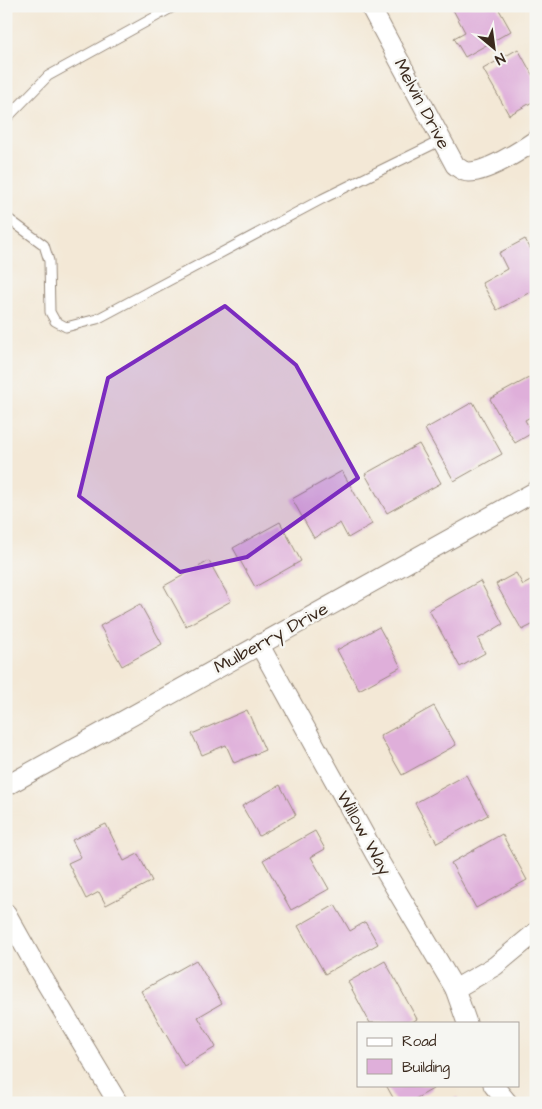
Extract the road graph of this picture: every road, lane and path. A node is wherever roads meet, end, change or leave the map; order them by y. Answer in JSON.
{"nodes":[{"id":1,"x":175,"y":6,"type":"edge"},
{"id":2,"x":370,"y":6,"type":"edge"},
{"id":3,"x":6,"y":119,"type":"edge"},
{"id":4,"x":442,"y":140,"type":"junction"},
{"id":5,"x":536,"y":140,"type":"edge"},
{"id":6,"x":6,"y":218,"type":"edge"},
{"id":7,"x":536,"y":491,"type":"edge"},
{"id":8,"x":259,"y":644,"type":"junction"},
{"id":9,"x":6,"y":786,"type":"edge"},
{"id":10,"x":6,"y":913,"type":"edge"},
{"id":11,"x":536,"y":932,"type":"edge"},
{"id":12,"x":455,"y":989,"type":"junction"},
{"id":13,"x":467,"y":1022,"type":"edge"},
{"id":14,"x":494,"y":1086,"type":"edge"},
{"id":15,"x":118,"y":1103,"type":"edge"},
{"id":16,"x":508,"y":1103,"type":"edge"}],
"edges":[{"from":1,"to":3,"type":"lane"},
{"from":2,"to":4,"type":"street","name":"Melvin Drive"},
{"from":4,"to":5,"type":"street","name":"Melvin Drive"},
{"from":4,"to":6,"type":"lane"},
{"from":7,"to":8,"type":"street","name":"Mulberry Drive"},
{"from":8,"to":9,"type":"street","name":"Mulberry Drive"},
{"from":8,"to":12,"type":"street","name":"Willow Way"},
{"from":10,"to":15,"type":"street"},
{"from":11,"to":12,"type":"street"},
{"from":12,"to":13,"type":"street","name":"Willow Way"},
{"from":14,"to":16,"type":"street"}]}
